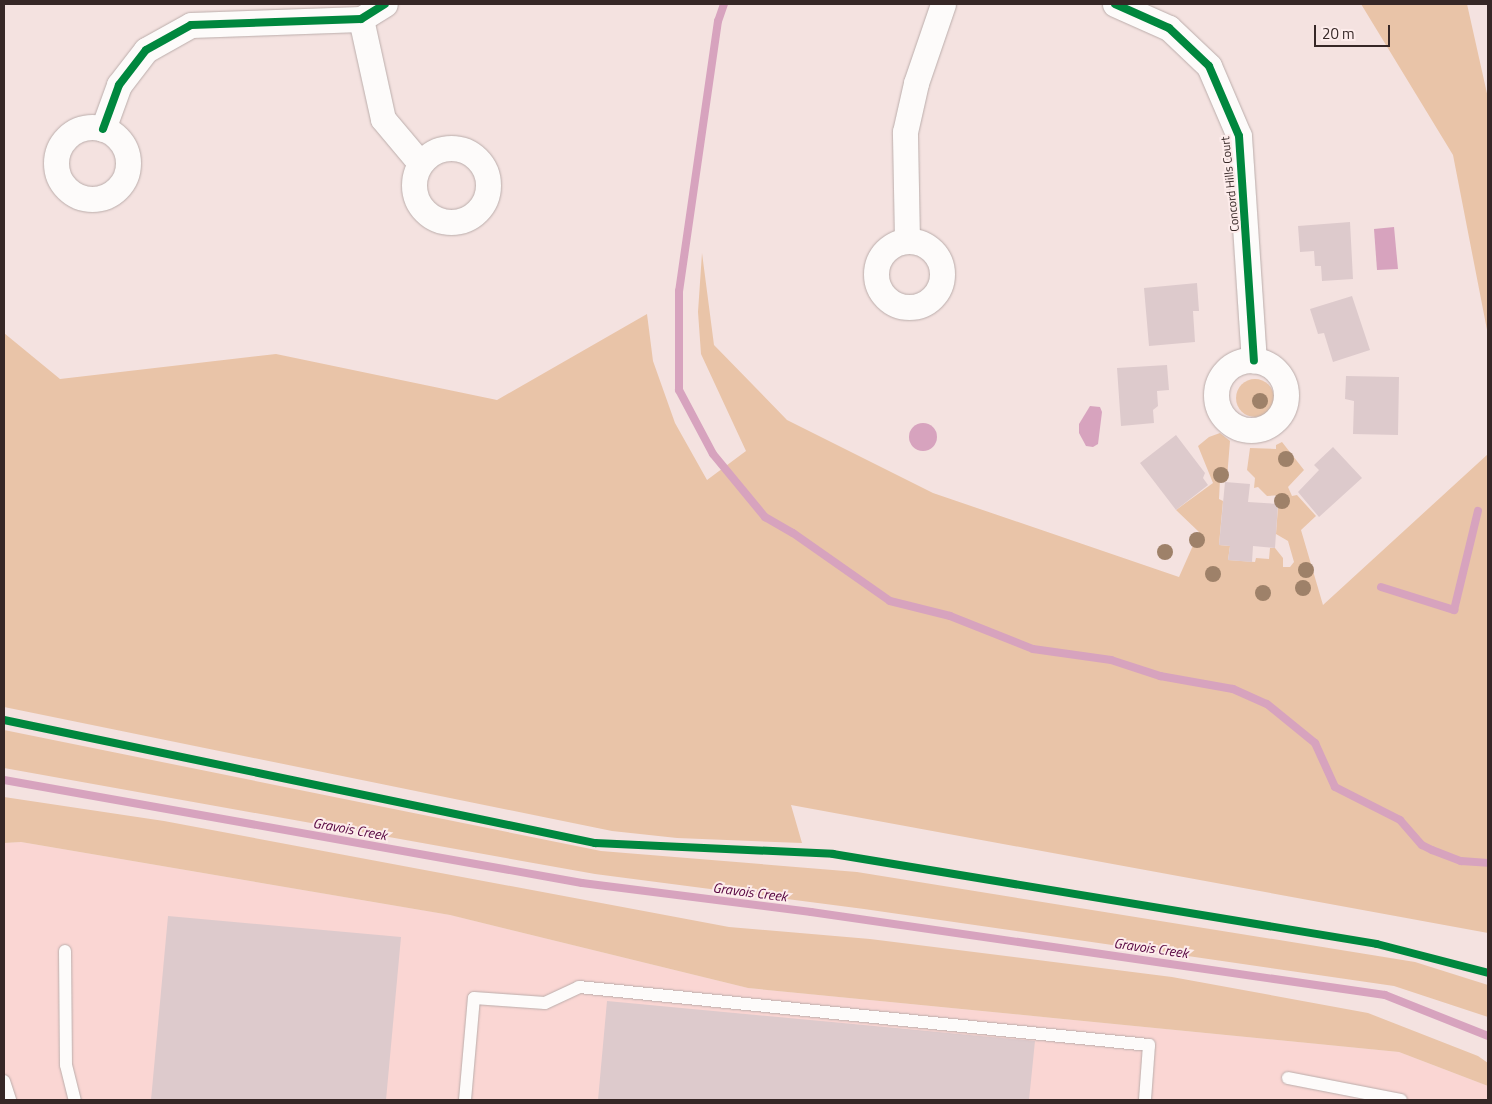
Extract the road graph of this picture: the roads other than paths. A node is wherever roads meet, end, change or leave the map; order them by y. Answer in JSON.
{"nodes":[{"id":1,"x":384,"y":4,"type":"edge"},
{"id":2,"x":943,"y":4,"type":"edge"},
{"id":3,"x":1116,"y":4,"type":"edge"},
{"id":4,"x":361,"y":19,"type":"junction"},
{"id":5,"x":103,"y":129,"type":"dead end"},
{"id":6,"x":420,"y":163,"type":"dead end"},
{"id":7,"x":907,"y":240,"type":"dead end"},
{"id":8,"x":1254,"y":360,"type":"dead end"},
{"id":9,"x":65,"y":951,"type":"dead end"},
{"id":10,"x":1288,"y":1078,"type":"dead end"},
{"id":11,"x":4,"y":1081,"type":"edge"},
{"id":12,"x":10,"y":1100,"type":"edge"},
{"id":13,"x":75,"y":1100,"type":"edge"},
{"id":14,"x":465,"y":1100,"type":"edge"},
{"id":15,"x":1144,"y":1100,"type":"edge"},
{"id":16,"x":1401,"y":1100,"type":"edge"}],
"edges":[{"from":1,"to":4,"type":"street"},
{"from":2,"to":7,"type":"street"},
{"from":3,"to":8,"type":"street","name":"Concord Hills Court"},
{"from":4,"to":5,"type":"street"},
{"from":4,"to":6,"type":"street"},
{"from":9,"to":13,"type":"lane"},
{"from":10,"to":16,"type":"lane"},
{"from":11,"to":12,"type":"lane"},
{"from":14,"to":15,"type":"lane"}]}
